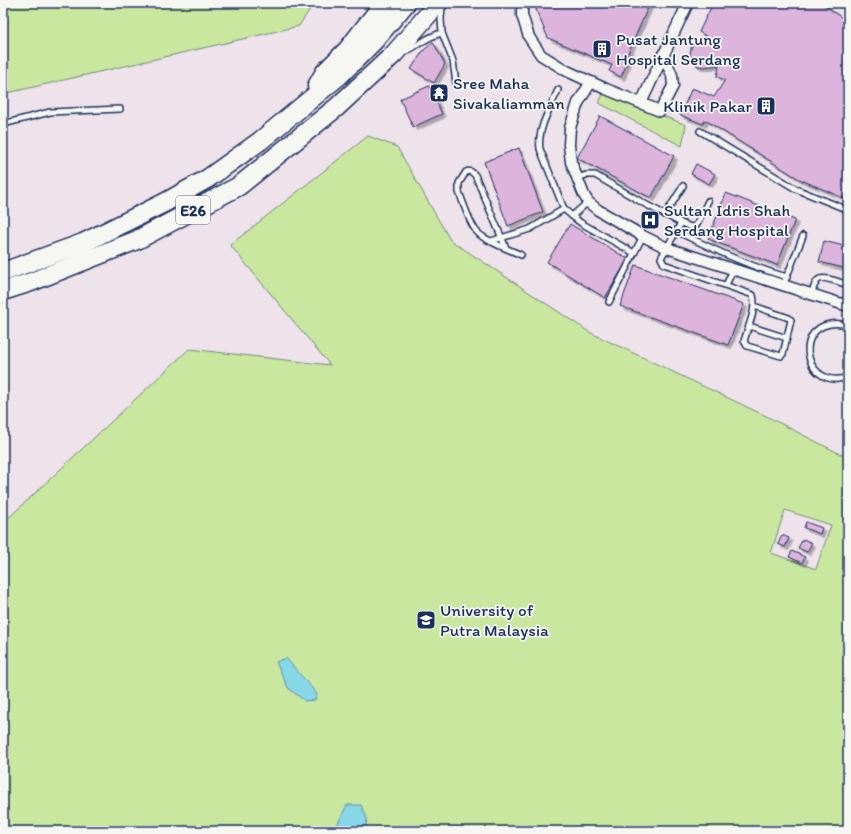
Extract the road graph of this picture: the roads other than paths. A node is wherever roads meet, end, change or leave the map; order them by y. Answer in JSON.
{"nodes":[{"id":1,"x":384,"y":3,"type":"edge"},
{"id":2,"x":406,"y":3,"type":"edge"},
{"id":3,"x":438,"y":3,"type":"edge"},
{"id":4,"x":443,"y":3,"type":"edge"},
{"id":5,"x":524,"y":3,"type":"edge"},
{"id":6,"x":688,"y":3,"type":"edge"},
{"id":7,"x":442,"y":33,"type":"junction"},
{"id":8,"x":394,"y":54,"type":"junction"},
{"id":9,"x":663,"y":54,"type":"junction"},
{"id":10,"x":591,"y":82,"type":"junction"},
{"id":11,"x":456,"y":83,"type":"dead end"},
{"id":12,"x":558,"y":90,"type":"dead end"},
{"id":13,"x":308,"y":102,"type":"junction"},
{"id":14,"x":641,"y":103,"type":"junction"},
{"id":15,"x":120,"y":109,"type":"dead end"},
{"id":16,"x":3,"y":124,"type":"edge"},
{"id":17,"x":700,"y":131,"type":"dead end"},
{"id":18,"x":578,"y":178,"type":"junction"},
{"id":19,"x":683,"y":186,"type":"dead end"},
{"id":20,"x":708,"y":201,"type":"dead end"},
{"id":21,"x":588,"y":202,"type":"junction"},
{"id":22,"x":564,"y":208,"type":"junction"},
{"id":23,"x":848,"y":210,"type":"edge"},
{"id":24,"x":665,"y":215,"type":"junction"},
{"id":25,"x":572,"y":216,"type":"junction"},
{"id":26,"x":681,"y":223,"type":"junction"},
{"id":27,"x":676,"y":232,"type":"junction"},
{"id":28,"x":643,"y":236,"type":"junction"},
{"id":29,"x":803,"y":236,"type":"dead end"},
{"id":30,"x":501,"y":238,"type":"junction"},
{"id":31,"x":491,"y":241,"type":"junction"},
{"id":32,"x":506,"y":248,"type":"junction"},
{"id":33,"x":667,"y":248,"type":"junction"},
{"id":34,"x":634,"y":253,"type":"junction"},
{"id":35,"x":521,"y":255,"type":"dead end"},
{"id":36,"x":8,"y":269,"type":"edge"},
{"id":37,"x":733,"y":270,"type":"junction"},
{"id":38,"x":785,"y":282,"type":"junction"},
{"id":39,"x":726,"y":285,"type":"junction"},
{"id":40,"x":848,"y":285,"type":"edge"},
{"id":41,"x":3,"y":291,"type":"edge"},
{"id":42,"x":811,"y":295,"type":"junction"},
{"id":43,"x":609,"y":302,"type":"dead end"},
{"id":44,"x":754,"y":306,"type":"junction"},
{"id":45,"x":848,"y":306,"type":"edge"},
{"id":46,"x":749,"y":326,"type":"junction"},
{"id":47,"x":848,"y":326,"type":"edge"},
{"id":48,"x":787,"y":338,"type":"junction"},
{"id":49,"x":848,"y":377,"type":"edge"}],
"edges":[{"from":1,"to":13,"type":"highway"},
{"from":2,"to":13,"type":"highway","number":"E26"},
{"from":3,"to":8,"type":"highway","number":"E26"},
{"from":4,"to":7,"type":"lane"},
{"from":5,"to":10,"type":"street"},
{"from":6,"to":9,"type":"street"},
{"from":7,"to":8,"type":"lane"},
{"from":7,"to":11,"type":"lane"},
{"from":8,"to":41,"type":"highway","number":"E26"},
{"from":9,"to":14,"type":"street"},
{"from":9,"to":14,"type":"street"},
{"from":10,"to":14,"type":"street"},
{"from":10,"to":18,"type":"street"},
{"from":12,"to":22,"type":"lane"},
{"from":13,"to":36,"type":"highway","number":"E26"},
{"from":15,"to":16,"type":"lane"},
{"from":17,"to":23,"type":"lane"},
{"from":18,"to":21,"type":"street"},
{"from":18,"to":24,"type":"lane"},
{"from":19,"to":24,"type":"lane"},
{"from":20,"to":26,"type":"lane"},
{"from":21,"to":25,"type":"lane"},
{"from":21,"to":28,"type":"street"},
{"from":22,"to":25,"type":"lane"},
{"from":22,"to":30,"type":"lane"},
{"from":24,"to":26,"type":"lane"},
{"from":25,"to":34,"type":"lane"},
{"from":26,"to":27,"type":"lane"},
{"from":27,"to":33,"type":"lane"},
{"from":27,"to":38,"type":"lane"},
{"from":28,"to":33,"type":"street"},
{"from":28,"to":34,"type":"lane"},
{"from":29,"to":38,"type":"lane"},
{"from":30,"to":31,"type":"lane"},
{"from":30,"to":31,"type":"lane"},
{"from":30,"to":32,"type":"lane"},
{"from":31,"to":32,"type":"lane"},
{"from":32,"to":35,"type":"lane"},
{"from":33,"to":37,"type":"street"},
{"from":33,"to":39,"type":"lane"},
{"from":34,"to":43,"type":"lane"},
{"from":37,"to":38,"type":"street"},
{"from":37,"to":39,"type":"lane"},
{"from":38,"to":42,"type":"street"},
{"from":39,"to":44,"type":"lane"},
{"from":40,"to":42,"type":"lane"},
{"from":42,"to":45,"type":"street"},
{"from":44,"to":46,"type":"lane"},
{"from":44,"to":48,"type":"lane"},
{"from":46,"to":48,"type":"lane"},
{"from":46,"to":48,"type":"lane"},
{"from":47,"to":49,"type":"lane"}]}
